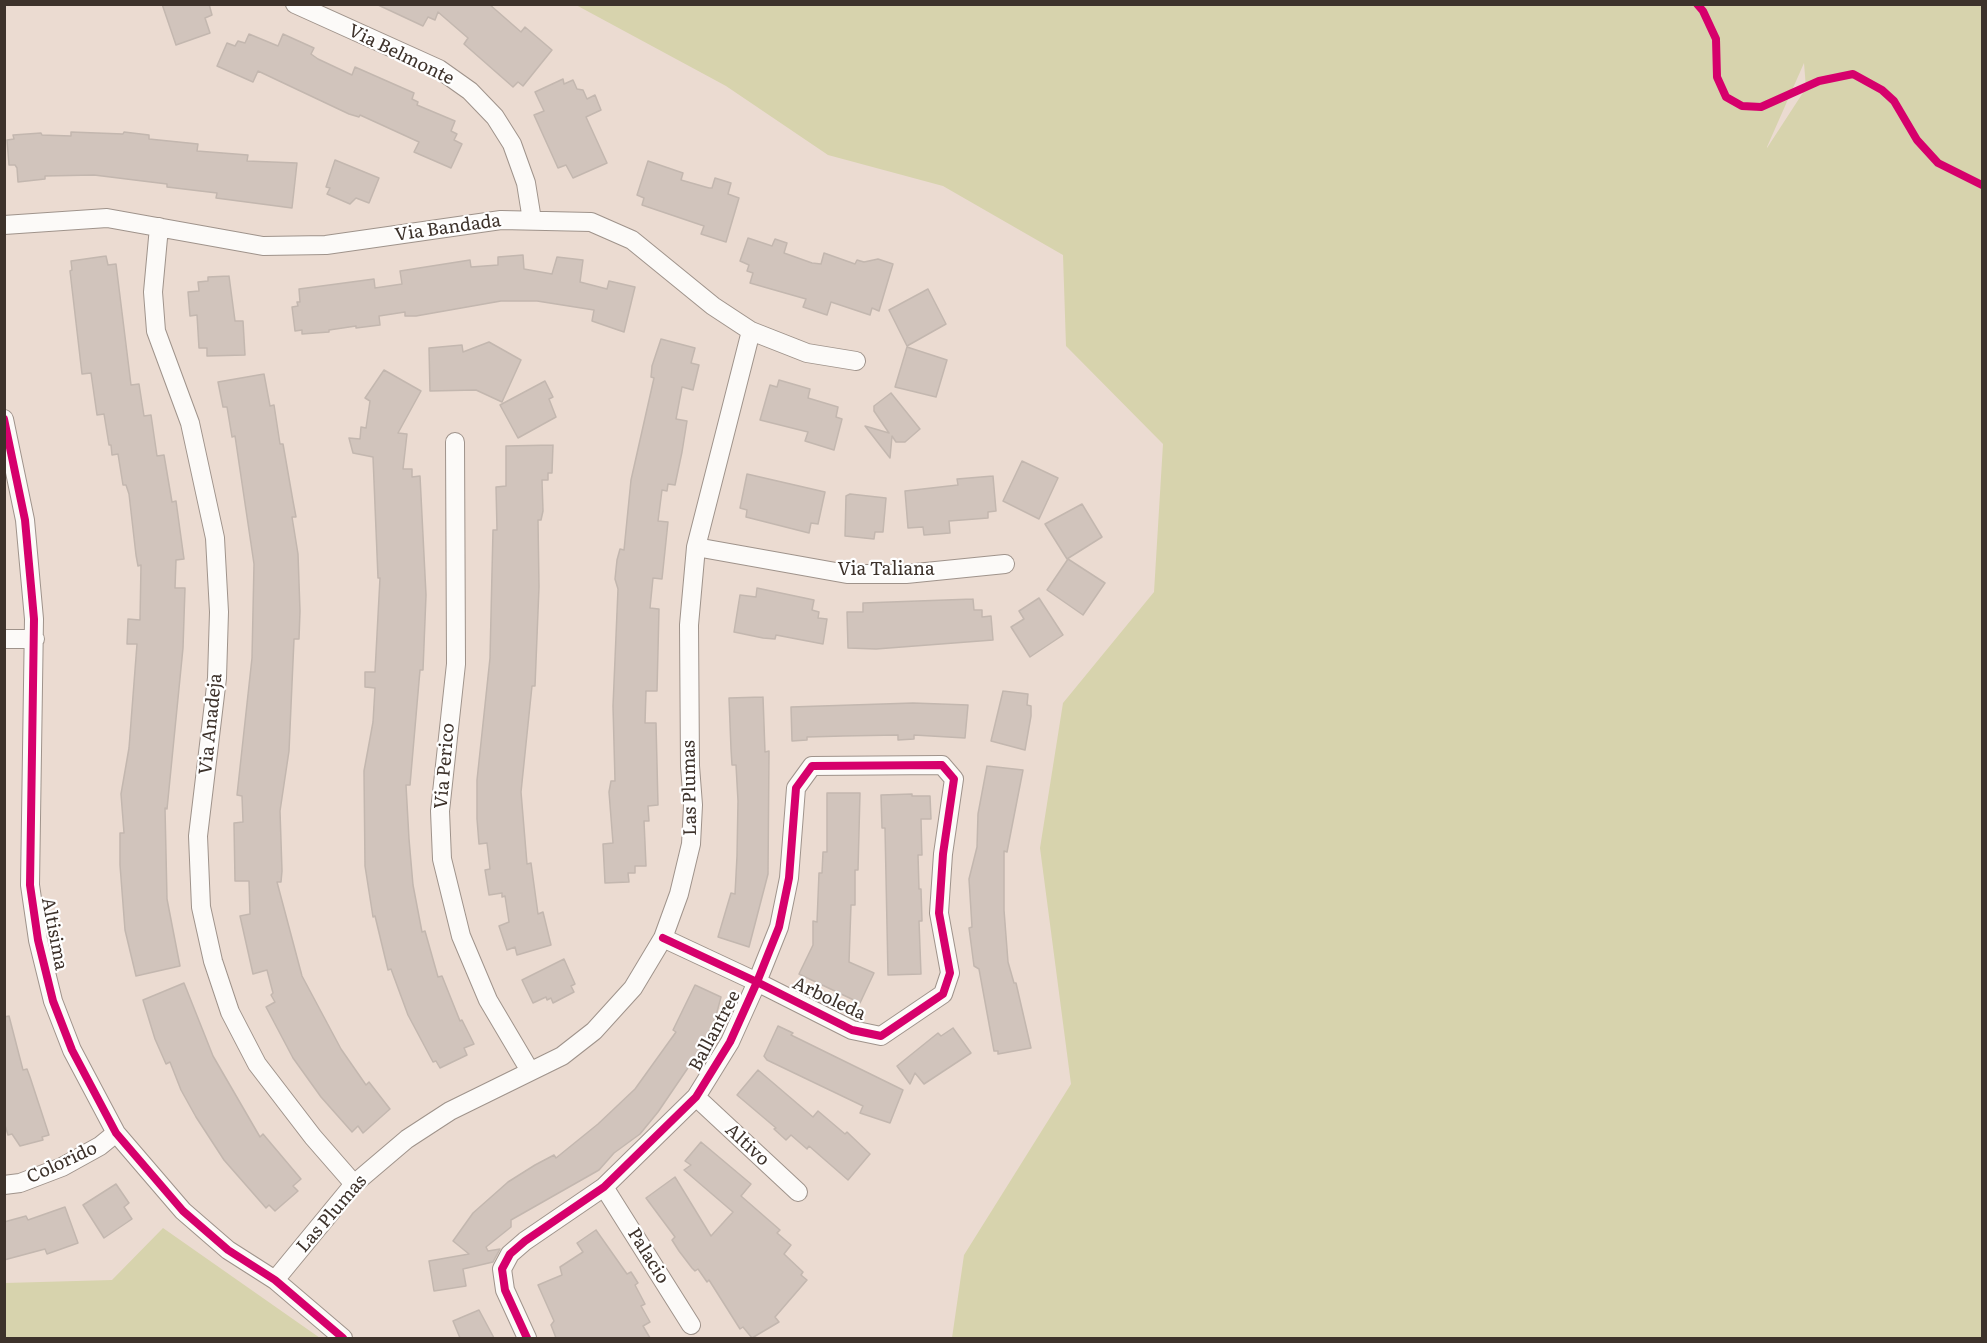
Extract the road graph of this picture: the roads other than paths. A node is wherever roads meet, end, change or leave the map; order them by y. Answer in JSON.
{"nodes":[{"id":1,"x":295,"y":4,"type":"edge"},
{"id":2,"x":532,"y":220,"type":"junction"},
{"id":3,"x":4,"y":225,"type":"edge"},
{"id":4,"x":159,"y":226,"type":"junction"},
{"id":5,"x":751,"y":331,"type":"junction"},
{"id":6,"x":856,"y":361,"type":"dead end"},
{"id":7,"x":4,"y":419,"type":"edge"},
{"id":8,"x":455,"y":442,"type":"dead end"},
{"id":9,"x":696,"y":547,"type":"junction"},
{"id":10,"x":1005,"y":564,"type":"dead end"},
{"id":11,"x":4,"y":639,"type":"edge"},
{"id":12,"x":34,"y":639,"type":"junction"},
{"id":13,"x":954,"y":779,"type":"joint"},
{"id":14,"x":663,"y":938,"type":"junction"},
{"id":15,"x":757,"y":982,"type":"junction"},
{"id":16,"x":530,"y":1071,"type":"junction"},
{"id":17,"x":696,"y":1097,"type":"junction"},
{"id":18,"x":116,"y":1133,"type":"junction"},
{"id":19,"x":354,"y":1184,"type":"junction"},
{"id":20,"x":4,"y":1185,"type":"edge"},
{"id":21,"x":604,"y":1187,"type":"junction"},
{"id":22,"x":798,"y":1192,"type":"dead end"},
{"id":23,"x":275,"y":1280,"type":"junction"},
{"id":24,"x":691,"y":1325,"type":"dead end"},
{"id":25,"x":343,"y":1338,"type":"edge"},
{"id":26,"x":526,"y":1338,"type":"edge"}],
"edges":[{"from":1,"to":2,"type":"street","name":"Via Belmonte"},
{"from":2,"to":4,"type":"street","name":"Via Bandada"},
{"from":2,"to":5,"type":"street","name":"Via Bandada"},
{"from":3,"to":4,"type":"street","name":"Via Bandada"},
{"from":4,"to":19,"type":"street","name":"Via Anadeja"},
{"from":5,"to":6,"type":"street","name":"Via Bandada"},
{"from":5,"to":9,"type":"street","name":"Las Plumas"},
{"from":7,"to":12,"type":"street","name":"Altisima"},
{"from":8,"to":16,"type":"street","name":"Via Perico"},
{"from":9,"to":10,"type":"street","name":"Via Taliana"},
{"from":9,"to":14,"type":"street","name":"Las Plumas"},
{"from":11,"to":12,"type":"street"},
{"from":12,"to":18,"type":"street","name":"Altisima"},
{"from":13,"to":15,"type":"street","name":"Ballantree"},
{"from":13,"to":15,"type":"street","name":"Arboleda"},
{"from":14,"to":15,"type":"street","name":"Arboleda"},
{"from":14,"to":16,"type":"street","name":"Las Plumas"},
{"from":15,"to":17,"type":"street","name":"Ballantree"},
{"from":16,"to":19,"type":"street","name":"Las Plumas"},
{"from":17,"to":21,"type":"street","name":"Ballantree"},
{"from":17,"to":22,"type":"street","name":"Altivo"},
{"from":18,"to":20,"type":"street","name":"Colorido"},
{"from":18,"to":23,"type":"street","name":"Altisima"},
{"from":19,"to":23,"type":"street","name":"Las Plumas"},
{"from":21,"to":24,"type":"street","name":"Palacio"},
{"from":21,"to":26,"type":"street","name":"Ballantree"},
{"from":23,"to":25,"type":"street","name":"Altisima"}]}
